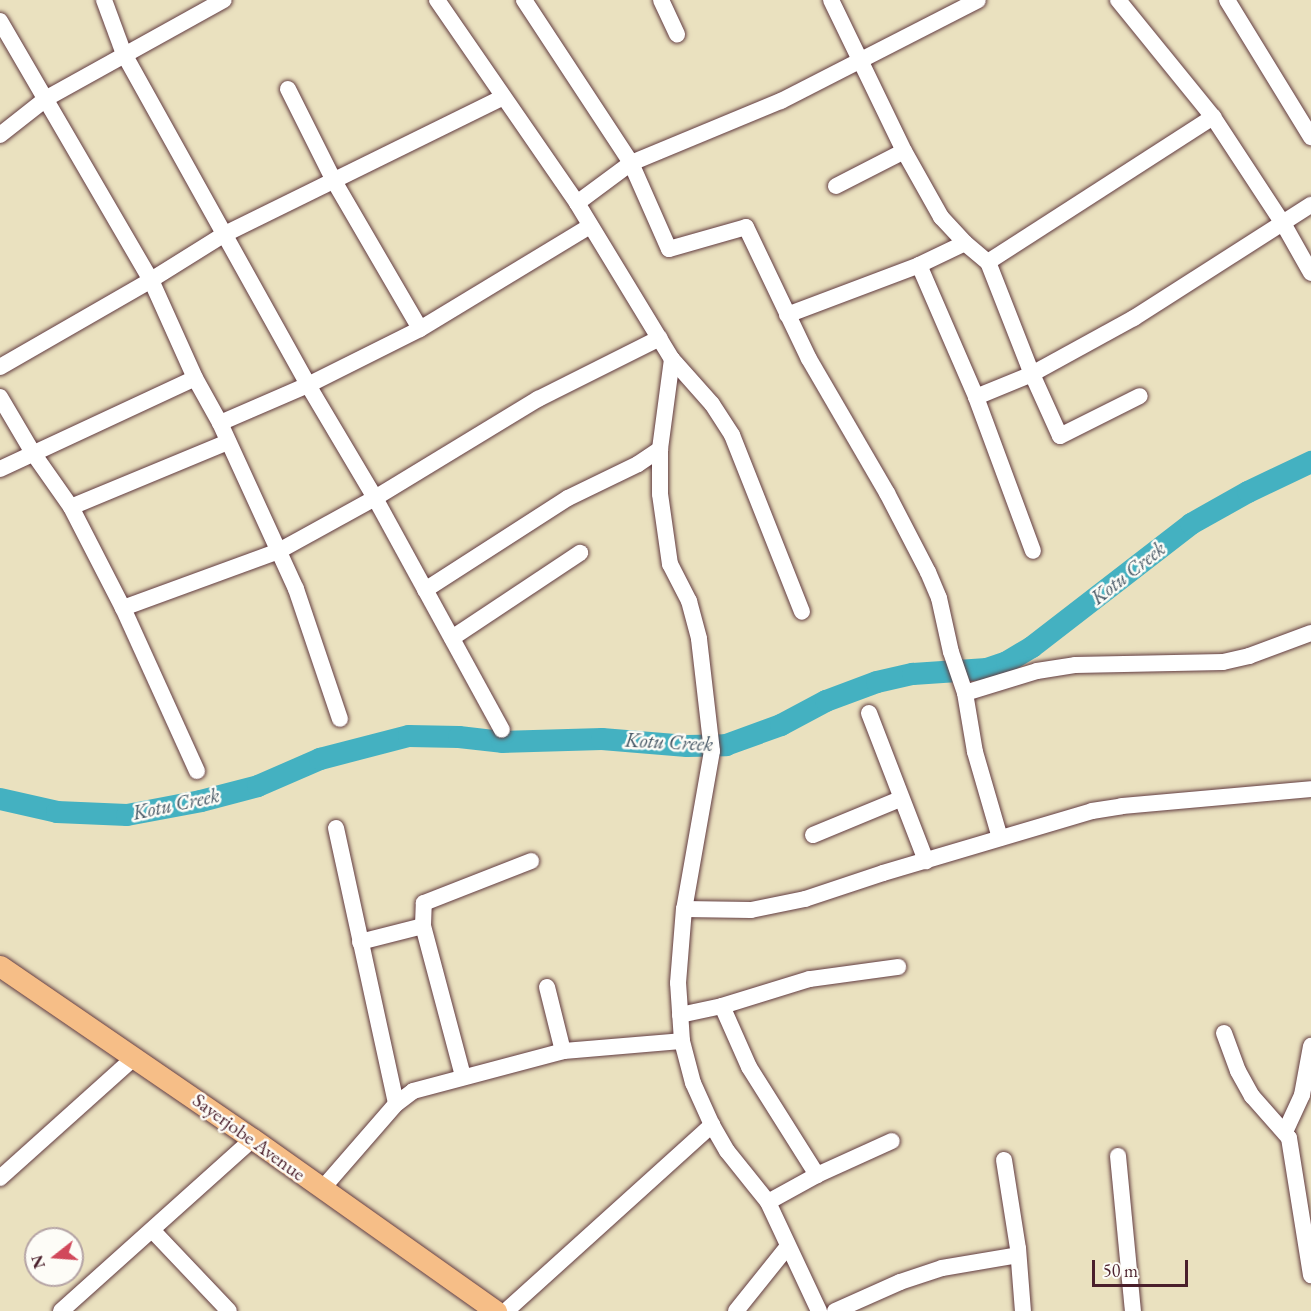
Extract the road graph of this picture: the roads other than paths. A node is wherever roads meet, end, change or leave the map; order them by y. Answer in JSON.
{"nodes":[{"id":1,"x":104,"y":0,"type":"edge"},
{"id":2,"x":224,"y":0,"type":"edge"},
{"id":3,"x":437,"y":0,"type":"edge"},
{"id":4,"x":524,"y":0,"type":"edge"},
{"id":5,"x":661,"y":0,"type":"edge"},
{"id":6,"x":831,"y":0,"type":"edge"},
{"id":7,"x":978,"y":0,"type":"edge"},
{"id":8,"x":1118,"y":0,"type":"edge"},
{"id":9,"x":1227,"y":0,"type":"edge"},
{"id":10,"x":0,"y":21,"type":"edge"},
{"id":11,"x":676,"y":34,"type":"dead end"},
{"id":12,"x":123,"y":54,"type":"junction"},
{"id":13,"x":861,"y":62,"type":"junction"},
{"id":14,"x":288,"y":89,"type":"dead end"},
{"id":15,"x":503,"y":97,"type":"junction"},
{"id":16,"x":47,"y":98,"type":"junction"},
{"id":17,"x":1213,"y":117,"type":"junction"},
{"id":18,"x":0,"y":135,"type":"edge"},
{"id":19,"x":1311,"y":137,"type":"edge"},
{"id":20,"x":904,"y":151,"type":"junction"},
{"id":21,"x":631,"y":163,"type":"junction"},
{"id":22,"x":334,"y":181,"type":"junction"},
{"id":23,"x":836,"y":186,"type":"dead end"},
{"id":24,"x":577,"y":202,"type":"junction"},
{"id":25,"x":1311,"y":205,"type":"edge"},
{"id":26,"x":1284,"y":225,"type":"junction"},
{"id":27,"x":590,"y":226,"type":"junction"},
{"id":28,"x":223,"y":235,"type":"junction"},
{"id":29,"x":965,"y":243,"type":"junction"},
{"id":30,"x":988,"y":262,"type":"junction"},
{"id":31,"x":919,"y":265,"type":"junction"},
{"id":32,"x":1311,"y":273,"type":"edge"},
{"id":33,"x":151,"y":280,"type":"junction"},
{"id":34,"x":787,"y":315,"type":"junction"},
{"id":35,"x":420,"y":329,"type":"junction"},
{"id":36,"x":660,"y":338,"type":"junction"},
{"id":37,"x":672,"y":359,"type":"junction"},
{"id":38,"x":0,"y":367,"type":"edge"},
{"id":39,"x":1032,"y":374,"type":"junction"},
{"id":40,"x":195,"y":378,"type":"junction"},
{"id":41,"x":308,"y":385,"type":"junction"},
{"id":42,"x":1140,"y":396,"type":"dead end"},
{"id":43,"x":0,"y":397,"type":"edge"},
{"id":44,"x":976,"y":397,"type":"junction"},
{"id":45,"x":220,"y":423,"type":"junction"},
{"id":46,"x":228,"y":442,"type":"junction"},
{"id":47,"x":660,"y":449,"type":"junction"},
{"id":48,"x":33,"y":453,"type":"junction"},
{"id":49,"x":0,"y":469,"type":"edge"},
{"id":50,"x":375,"y":498,"type":"junction"},
{"id":51,"x":71,"y":507,"type":"junction"},
{"id":52,"x":279,"y":551,"type":"junction"},
{"id":53,"x":1033,"y":551,"type":"dead end"},
{"id":54,"x":580,"y":553,"type":"dead end"},
{"id":55,"x":425,"y":590,"type":"junction"},
{"id":56,"x":123,"y":608,"type":"junction"},
{"id":57,"x":802,"y":612,"type":"dead end"},
{"id":58,"x":1311,"y":633,"type":"edge"},
{"id":59,"x":452,"y":638,"type":"junction"},
{"id":60,"x":962,"y":685,"type":"junction"},
{"id":61,"x":869,"y":712,"type":"dead end"},
{"id":62,"x":340,"y":719,"type":"dead end"},
{"id":63,"x":502,"y":730,"type":"dead end"},
{"id":64,"x":197,"y":771,"type":"dead end"},
{"id":65,"x":1311,"y":789,"type":"edge"},
{"id":66,"x":900,"y":799,"type":"junction"},
{"id":67,"x":336,"y":828,"type":"dead end"},
{"id":68,"x":813,"y":836,"type":"dead end"},
{"id":69,"x":1000,"y":838,"type":"junction"},
{"id":70,"x":531,"y":861,"type":"dead end"},
{"id":71,"x":926,"y":861,"type":"junction"},
{"id":72,"x":684,"y":909,"type":"junction"},
{"id":73,"x":423,"y":926,"type":"junction"},
{"id":74,"x":360,"y":942,"type":"junction"},
{"id":75,"x":0,"y":966,"type":"edge"},
{"id":76,"x":898,"y":967,"type":"dead end"},
{"id":77,"x":547,"y":987,"type":"dead end"},
{"id":78,"x":722,"y":1006,"type":"junction"},
{"id":79,"x":680,"y":1016,"type":"junction"},
{"id":80,"x":1224,"y":1033,"type":"dead end"},
{"id":81,"x":682,"y":1041,"type":"junction"},
{"id":82,"x":1311,"y":1046,"type":"edge"},
{"id":83,"x":563,"y":1051,"type":"junction"},
{"id":84,"x":135,"y":1056,"type":"junction"},
{"id":85,"x":463,"y":1076,"type":"junction"},
{"id":86,"x":396,"y":1104,"type":"junction"},
{"id":87,"x":711,"y":1125,"type":"junction"},
{"id":88,"x":1286,"y":1132,"type":"junction"},
{"id":89,"x":253,"y":1138,"type":"junction"},
{"id":90,"x":892,"y":1141,"type":"dead end"},
{"id":91,"x":1118,"y":1156,"type":"dead end"},
{"id":92,"x":1004,"y":1160,"type":"dead end"},
{"id":93,"x":817,"y":1175,"type":"junction"},
{"id":94,"x":0,"y":1178,"type":"edge"},
{"id":95,"x":322,"y":1189,"type":"junction"},
{"id":96,"x":768,"y":1202,"type":"junction"},
{"id":97,"x":153,"y":1231,"type":"junction"},
{"id":98,"x":789,"y":1246,"type":"junction"},
{"id":99,"x":1018,"y":1255,"type":"junction"},
{"id":100,"x":1311,"y":1275,"type":"edge"},
{"id":101,"x":80,"y":1305,"type":"edge"},
{"id":102,"x":61,"y":1311,"type":"edge"},
{"id":103,"x":229,"y":1311,"type":"edge"},
{"id":104,"x":496,"y":1311,"type":"edge"},
{"id":105,"x":506,"y":1311,"type":"edge"},
{"id":106,"x":736,"y":1311,"type":"edge"},
{"id":107,"x":819,"y":1311,"type":"edge"},
{"id":108,"x":835,"y":1311,"type":"edge"},
{"id":109,"x":1023,"y":1311,"type":"edge"},
{"id":110,"x":1133,"y":1311,"type":"edge"}],
"edges":[{"from":1,"to":12,"type":"street"},
{"from":2,"to":12,"type":"street"},
{"from":3,"to":15,"type":"street"},
{"from":4,"to":21,"type":"street"},
{"from":5,"to":11,"type":"street"},
{"from":6,"to":13,"type":"street"},
{"from":7,"to":13,"type":"street"},
{"from":8,"to":17,"type":"street"},
{"from":9,"to":19,"type":"street"},
{"from":10,"to":16,"type":"street"},
{"from":12,"to":16,"type":"street"},
{"from":12,"to":28,"type":"street"},
{"from":13,"to":20,"type":"street"},
{"from":13,"to":21,"type":"street"},
{"from":14,"to":22,"type":"street"},
{"from":15,"to":22,"type":"street"},
{"from":15,"to":24,"type":"street"},
{"from":16,"to":18,"type":"street"},
{"from":16,"to":33,"type":"street"},
{"from":17,"to":26,"type":"street"},
{"from":17,"to":30,"type":"street"},
{"from":20,"to":23,"type":"street"},
{"from":20,"to":29,"type":"street"},
{"from":21,"to":24,"type":"street"},
{"from":21,"to":34,"type":"street"},
{"from":22,"to":28,"type":"street"},
{"from":22,"to":35,"type":"street"},
{"from":24,"to":27,"type":"street"},
{"from":25,"to":26,"type":"street"},
{"from":26,"to":32,"type":"street"},
{"from":26,"to":39,"type":"street"},
{"from":27,"to":35,"type":"street"},
{"from":27,"to":36,"type":"street"},
{"from":28,"to":33,"type":"street"},
{"from":28,"to":41,"type":"street"},
{"from":29,"to":30,"type":"street"},
{"from":29,"to":31,"type":"street"},
{"from":30,"to":39,"type":"street"},
{"from":31,"to":34,"type":"street"},
{"from":31,"to":44,"type":"street"},
{"from":33,"to":38,"type":"street"},
{"from":33,"to":40,"type":"street"},
{"from":34,"to":60,"type":"street"},
{"from":35,"to":41,"type":"street"},
{"from":36,"to":37,"type":"street"},
{"from":36,"to":50,"type":"street"},
{"from":37,"to":47,"type":"street"},
{"from":37,"to":57,"type":"street"},
{"from":39,"to":42,"type":"street"},
{"from":39,"to":44,"type":"street"},
{"from":40,"to":45,"type":"street"},
{"from":40,"to":48,"type":"street"},
{"from":41,"to":45,"type":"street"},
{"from":41,"to":50,"type":"street"},
{"from":43,"to":48,"type":"street"},
{"from":44,"to":53,"type":"street"},
{"from":45,"to":46,"type":"street"},
{"from":46,"to":51,"type":"street"},
{"from":46,"to":52,"type":"street"},
{"from":47,"to":55,"type":"street"},
{"from":47,"to":72,"type":"street"},
{"from":48,"to":49,"type":"street"},
{"from":48,"to":51,"type":"street"},
{"from":50,"to":52,"type":"street"},
{"from":50,"to":55,"type":"street"},
{"from":51,"to":56,"type":"street"},
{"from":52,"to":56,"type":"street"},
{"from":52,"to":62,"type":"street"},
{"from":54,"to":59,"type":"street"},
{"from":55,"to":59,"type":"street"},
{"from":56,"to":64,"type":"street"},
{"from":58,"to":60,"type":"street"},
{"from":59,"to":63,"type":"street"},
{"from":60,"to":69,"type":"street"},
{"from":61,"to":66,"type":"street"},
{"from":65,"to":69,"type":"street"},
{"from":66,"to":68,"type":"street"},
{"from":66,"to":71,"type":"street"},
{"from":67,"to":74,"type":"street"},
{"from":69,"to":71,"type":"street"},
{"from":70,"to":73,"type":"street"},
{"from":71,"to":72,"type":"street"},
{"from":72,"to":79,"type":"street"},
{"from":73,"to":74,"type":"street"},
{"from":73,"to":85,"type":"street"},
{"from":74,"to":86,"type":"street"},
{"from":75,"to":84,"type":"main road","name":"Sayerjobe Avenue"},
{"from":76,"to":78,"type":"street"},
{"from":77,"to":83,"type":"street"},
{"from":78,"to":79,"type":"street"},
{"from":78,"to":93,"type":"street"},
{"from":79,"to":81,"type":"street"},
{"from":80,"to":88,"type":"street"},
{"from":81,"to":83,"type":"street"},
{"from":81,"to":87,"type":"street"},
{"from":82,"to":88,"type":"street"},
{"from":83,"to":85,"type":"street"},
{"from":84,"to":89,"type":"main road","name":"Sayerjobe Avenue"},
{"from":84,"to":94,"type":"street"},
{"from":85,"to":86,"type":"street"},
{"from":86,"to":95,"type":"street"},
{"from":87,"to":96,"type":"street"},
{"from":87,"to":105,"type":"street"},
{"from":88,"to":100,"type":"street"},
{"from":89,"to":95,"type":"main road","name":"Sayerjobe Avenue"},
{"from":89,"to":97,"type":"street"},
{"from":90,"to":93,"type":"street"},
{"from":91,"to":110,"type":"street"},
{"from":92,"to":99,"type":"street"},
{"from":93,"to":96,"type":"street"},
{"from":95,"to":104,"type":"main road","name":"Sayerjobe Avenue"},
{"from":96,"to":98,"type":"street"},
{"from":97,"to":101,"type":"street"},
{"from":97,"to":103,"type":"street"},
{"from":98,"to":106,"type":"street"},
{"from":98,"to":107,"type":"street"},
{"from":99,"to":108,"type":"street"},
{"from":99,"to":109,"type":"street"},
{"from":101,"to":102,"type":"street"}]}
